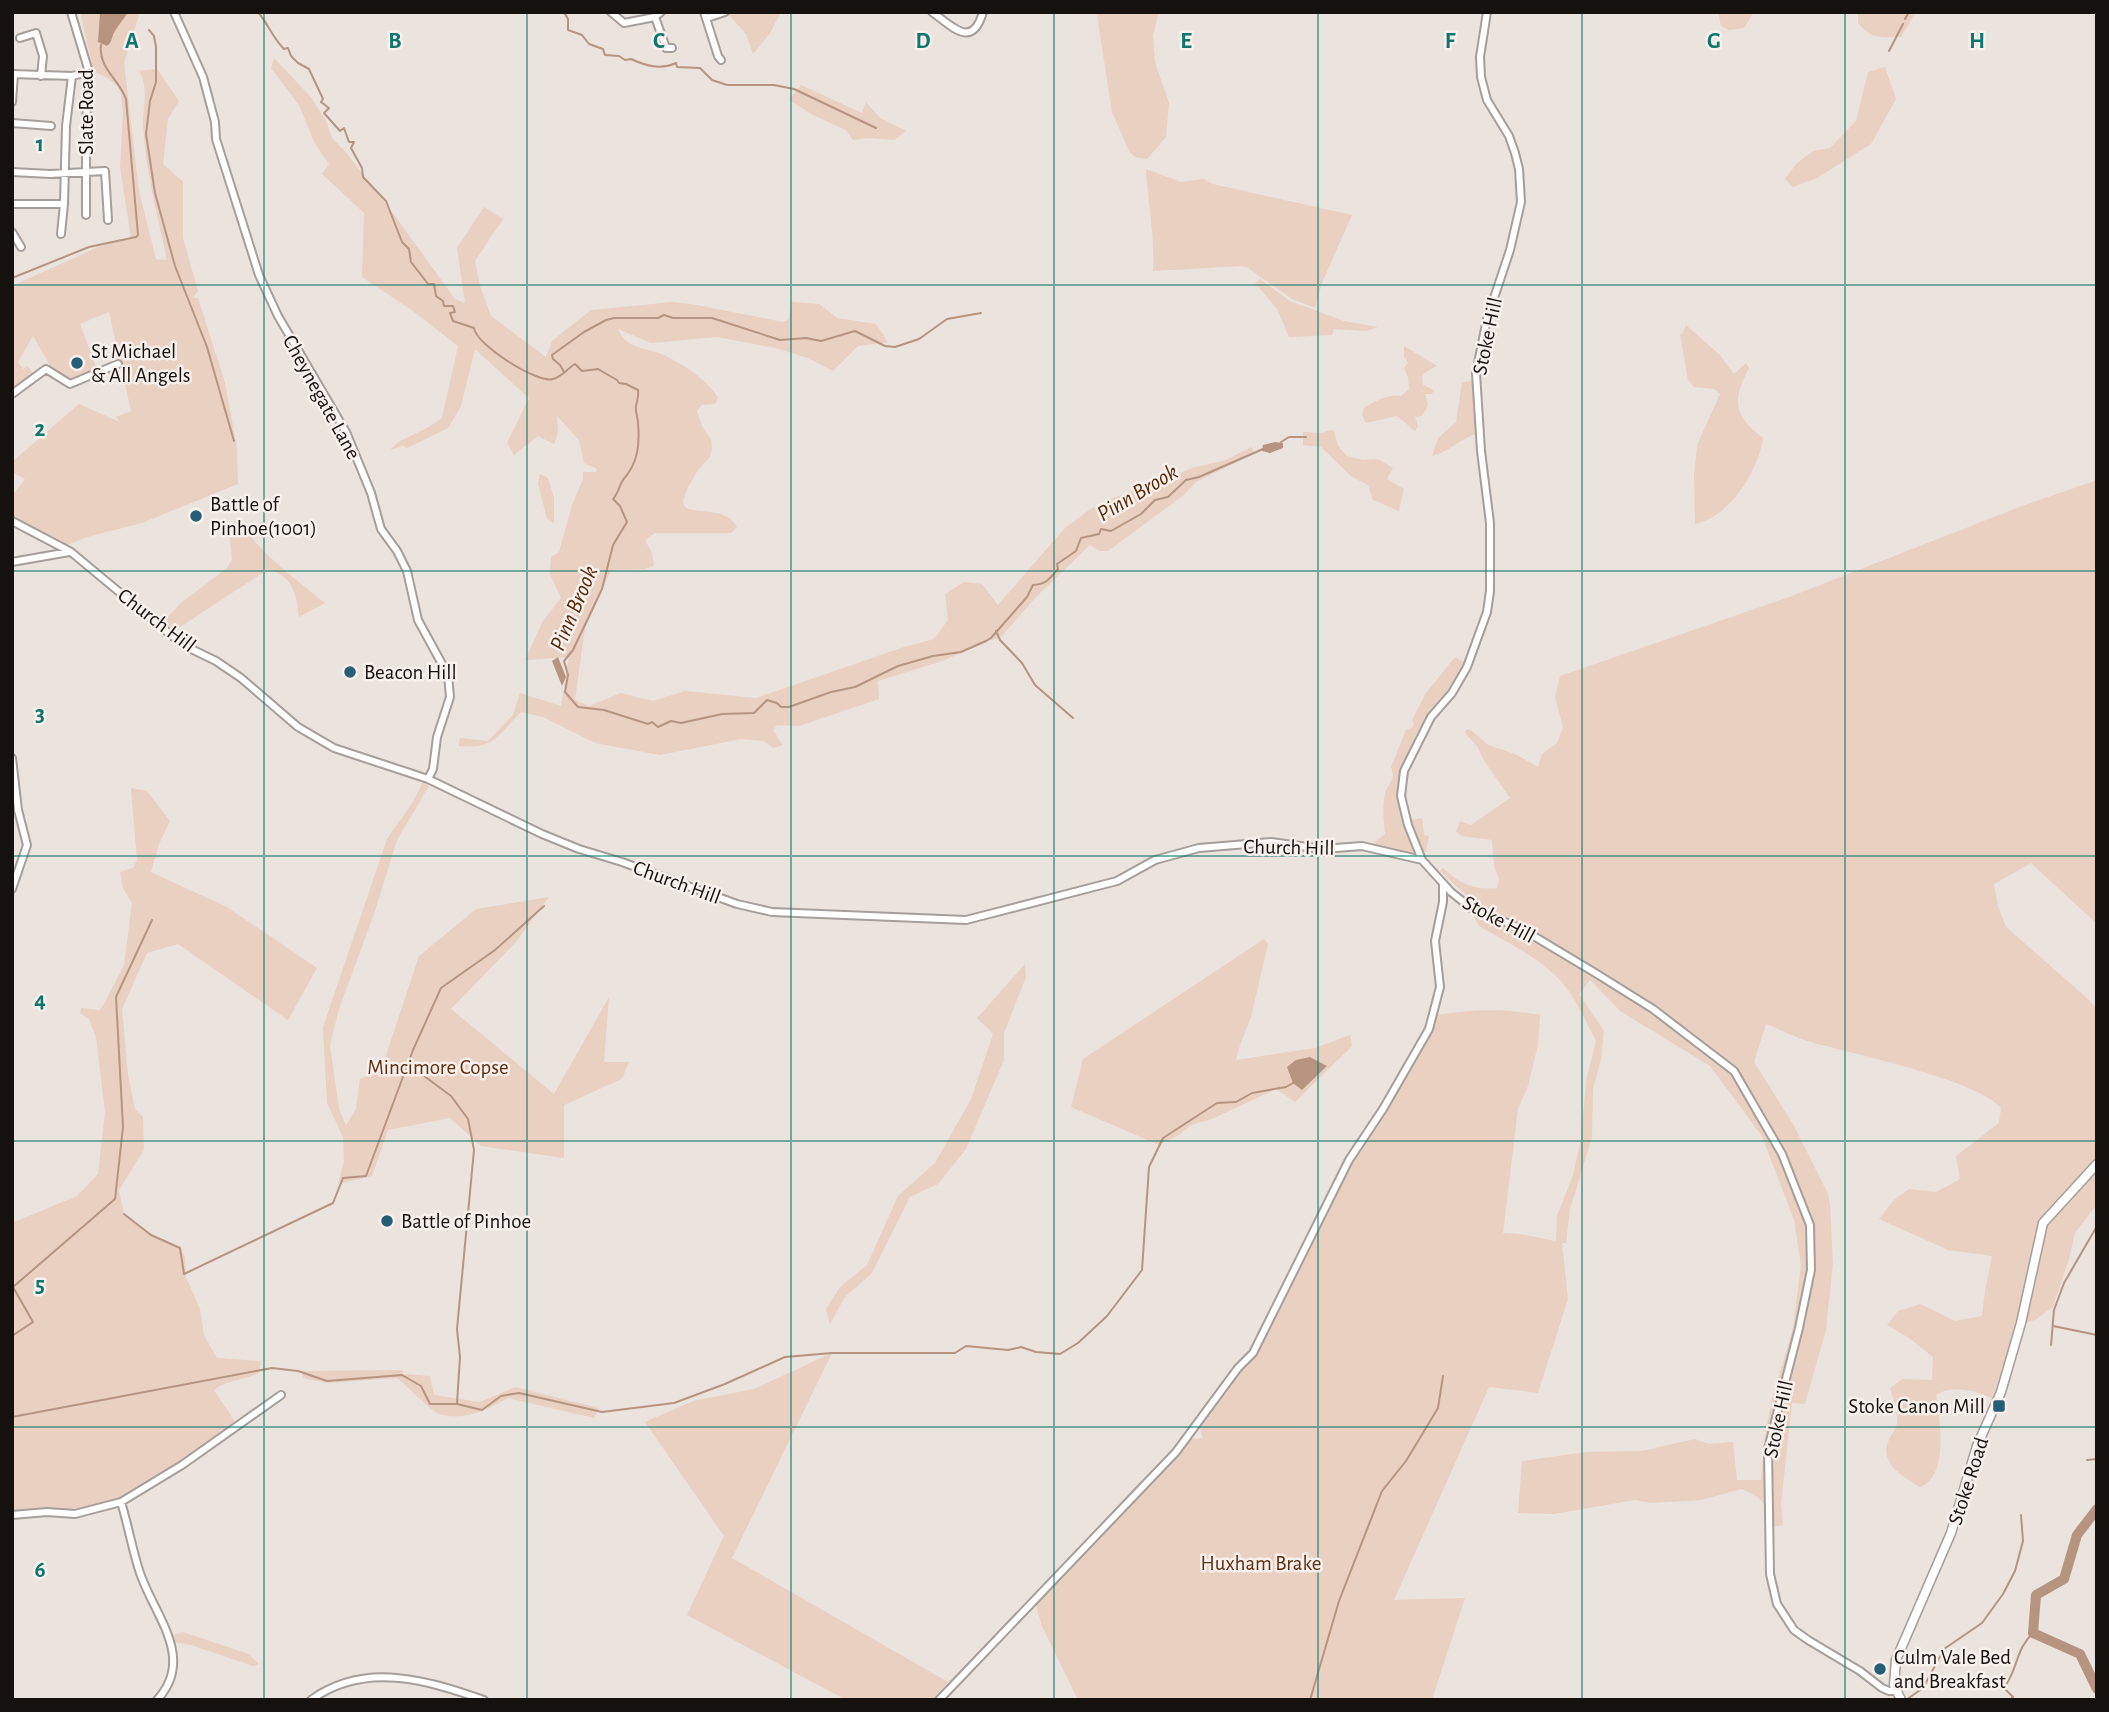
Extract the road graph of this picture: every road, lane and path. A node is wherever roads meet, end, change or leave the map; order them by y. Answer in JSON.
{"nodes":[{"id":1,"x":71,"y":12,"type":"edge"},
{"id":2,"x":174,"y":12,"type":"edge"},
{"id":3,"x":611,"y":12,"type":"edge"},
{"id":4,"x":725,"y":12,"type":"edge"},
{"id":5,"x":932,"y":12,"type":"edge"},
{"id":6,"x":983,"y":12,"type":"edge"},
{"id":7,"x":1487,"y":12,"type":"edge"},
{"id":8,"x":658,"y":15,"type":"edge"},
{"id":9,"x":705,"y":15,"type":"edge"},
{"id":10,"x":624,"y":23,"type":"junction"},
{"id":11,"x":619,"y":32,"type":"dead end"},
{"id":12,"x":722,"y":36,"type":"dead end"},
{"id":13,"x":19,"y":38,"type":"dead end"},
{"id":14,"x":714,"y":38,"type":"junction"},
{"id":15,"x":658,"y":52,"type":"dead end"},
{"id":16,"x":721,"y":60,"type":"dead end"},
{"id":17,"x":89,"y":72,"type":"junction"},
{"id":18,"x":13,"y":74,"type":"edge"},
{"id":19,"x":41,"y":76,"type":"junction"},
{"id":20,"x":72,"y":76,"type":"junction"},
{"id":21,"x":12,"y":102,"type":"edge"},
{"id":22,"x":12,"y":123,"type":"edge"},
{"id":23,"x":51,"y":126,"type":"dead end"},
{"id":24,"x":12,"y":172,"type":"edge"},
{"id":25,"x":85,"y":172,"type":"junction"},
{"id":26,"x":66,"y":173,"type":"junction"},
{"id":27,"x":12,"y":204,"type":"edge"},
{"id":28,"x":63,"y":207,"type":"junction"},
{"id":29,"x":86,"y":215,"type":"dead end"},
{"id":30,"x":108,"y":220,"type":"dead end"},
{"id":31,"x":12,"y":232,"type":"edge"},
{"id":32,"x":61,"y":234,"type":"dead end"},
{"id":33,"x":21,"y":247,"type":"dead end"},
{"id":34,"x":118,"y":364,"type":"dead end"},
{"id":35,"x":12,"y":394,"type":"edge"},
{"id":36,"x":12,"y":522,"type":"edge"},
{"id":37,"x":71,"y":552,"type":"junction"},
{"id":38,"x":12,"y":562,"type":"edge"},
{"id":39,"x":12,"y":758,"type":"edge"},
{"id":40,"x":428,"y":779,"type":"junction"},
{"id":41,"x":1422,"y":860,"type":"junction"},
{"id":42,"x":1443,"y":883,"type":"junction"},
{"id":43,"x":12,"y":889,"type":"edge"},
{"id":44,"x":1451,"y":892,"type":"junction"},
{"id":45,"x":1443,"y":897,"type":"junction"},
{"id":46,"x":2097,"y":1164,"type":"edge"},
{"id":47,"x":281,"y":1395,"type":"dead end"},
{"id":48,"x":121,"y":1502,"type":"junction"},
{"id":49,"x":12,"y":1515,"type":"edge"},
{"id":50,"x":1895,"y":1690,"type":"junction"},
{"id":51,"x":157,"y":1700,"type":"edge"},
{"id":52,"x":311,"y":1700,"type":"edge"},
{"id":53,"x":484,"y":1700,"type":"edge"},
{"id":54,"x":939,"y":1700,"type":"edge"},
{"id":55,"x":1900,"y":1700,"type":"edge"}],
"edges":[{"from":1,"to":17,"type":"street","name":"Slate Road"},
{"from":2,"to":40,"type":"street","name":"Cheynegate Lane"},
{"from":3,"to":10,"type":"street"},
{"from":4,"to":9,"type":"street"},
{"from":5,"to":6,"type":"street"},
{"from":7,"to":41,"type":"street","name":"Stoke Hill"},
{"from":8,"to":10,"type":"street"},
{"from":8,"to":15,"type":"street"},
{"from":9,"to":14,"type":"street"},
{"from":10,"to":11,"type":"street"},
{"from":12,"to":14,"type":"street"},
{"from":13,"to":19,"type":"street"},
{"from":14,"to":16,"type":"street"},
{"from":17,"to":20,"type":"street"},
{"from":17,"to":25,"type":"street","name":"Slate Road"},
{"from":18,"to":19,"type":"street"},
{"from":18,"to":21,"type":"street"},
{"from":19,"to":20,"type":"street"},
{"from":20,"to":26,"type":"street"},
{"from":22,"to":23,"type":"street"},
{"from":24,"to":26,"type":"street"},
{"from":25,"to":26,"type":"street"},
{"from":25,"to":29,"type":"street","name":"Slate Road"},
{"from":25,"to":30,"type":"street"},
{"from":26,"to":28,"type":"street"},
{"from":27,"to":28,"type":"street"},
{"from":28,"to":32,"type":"street"},
{"from":31,"to":33,"type":"street"},
{"from":34,"to":35,"type":"street"},
{"from":36,"to":37,"type":"street","name":"Church Hill"},
{"from":37,"to":38,"type":"street"},
{"from":37,"to":40,"type":"street","name":"Church Hill"},
{"from":39,"to":43,"type":"street"},
{"from":40,"to":41,"type":"street","name":"Church Hill"},
{"from":41,"to":42,"type":"street","name":"Stoke Hill"},
{"from":42,"to":44,"type":"street","name":"Stoke Hill"},
{"from":42,"to":45,"type":"street"},
{"from":44,"to":45,"type":"street"},
{"from":44,"to":50,"type":"street","name":"Stoke Hill"},
{"from":45,"to":54,"type":"street"},
{"from":46,"to":50,"type":"main road","name":"Stoke Road"},
{"from":47,"to":48,"type":"street"},
{"from":48,"to":49,"type":"street"},
{"from":48,"to":51,"type":"street"},
{"from":50,"to":55,"type":"main road"},
{"from":52,"to":53,"type":"street"}]}
